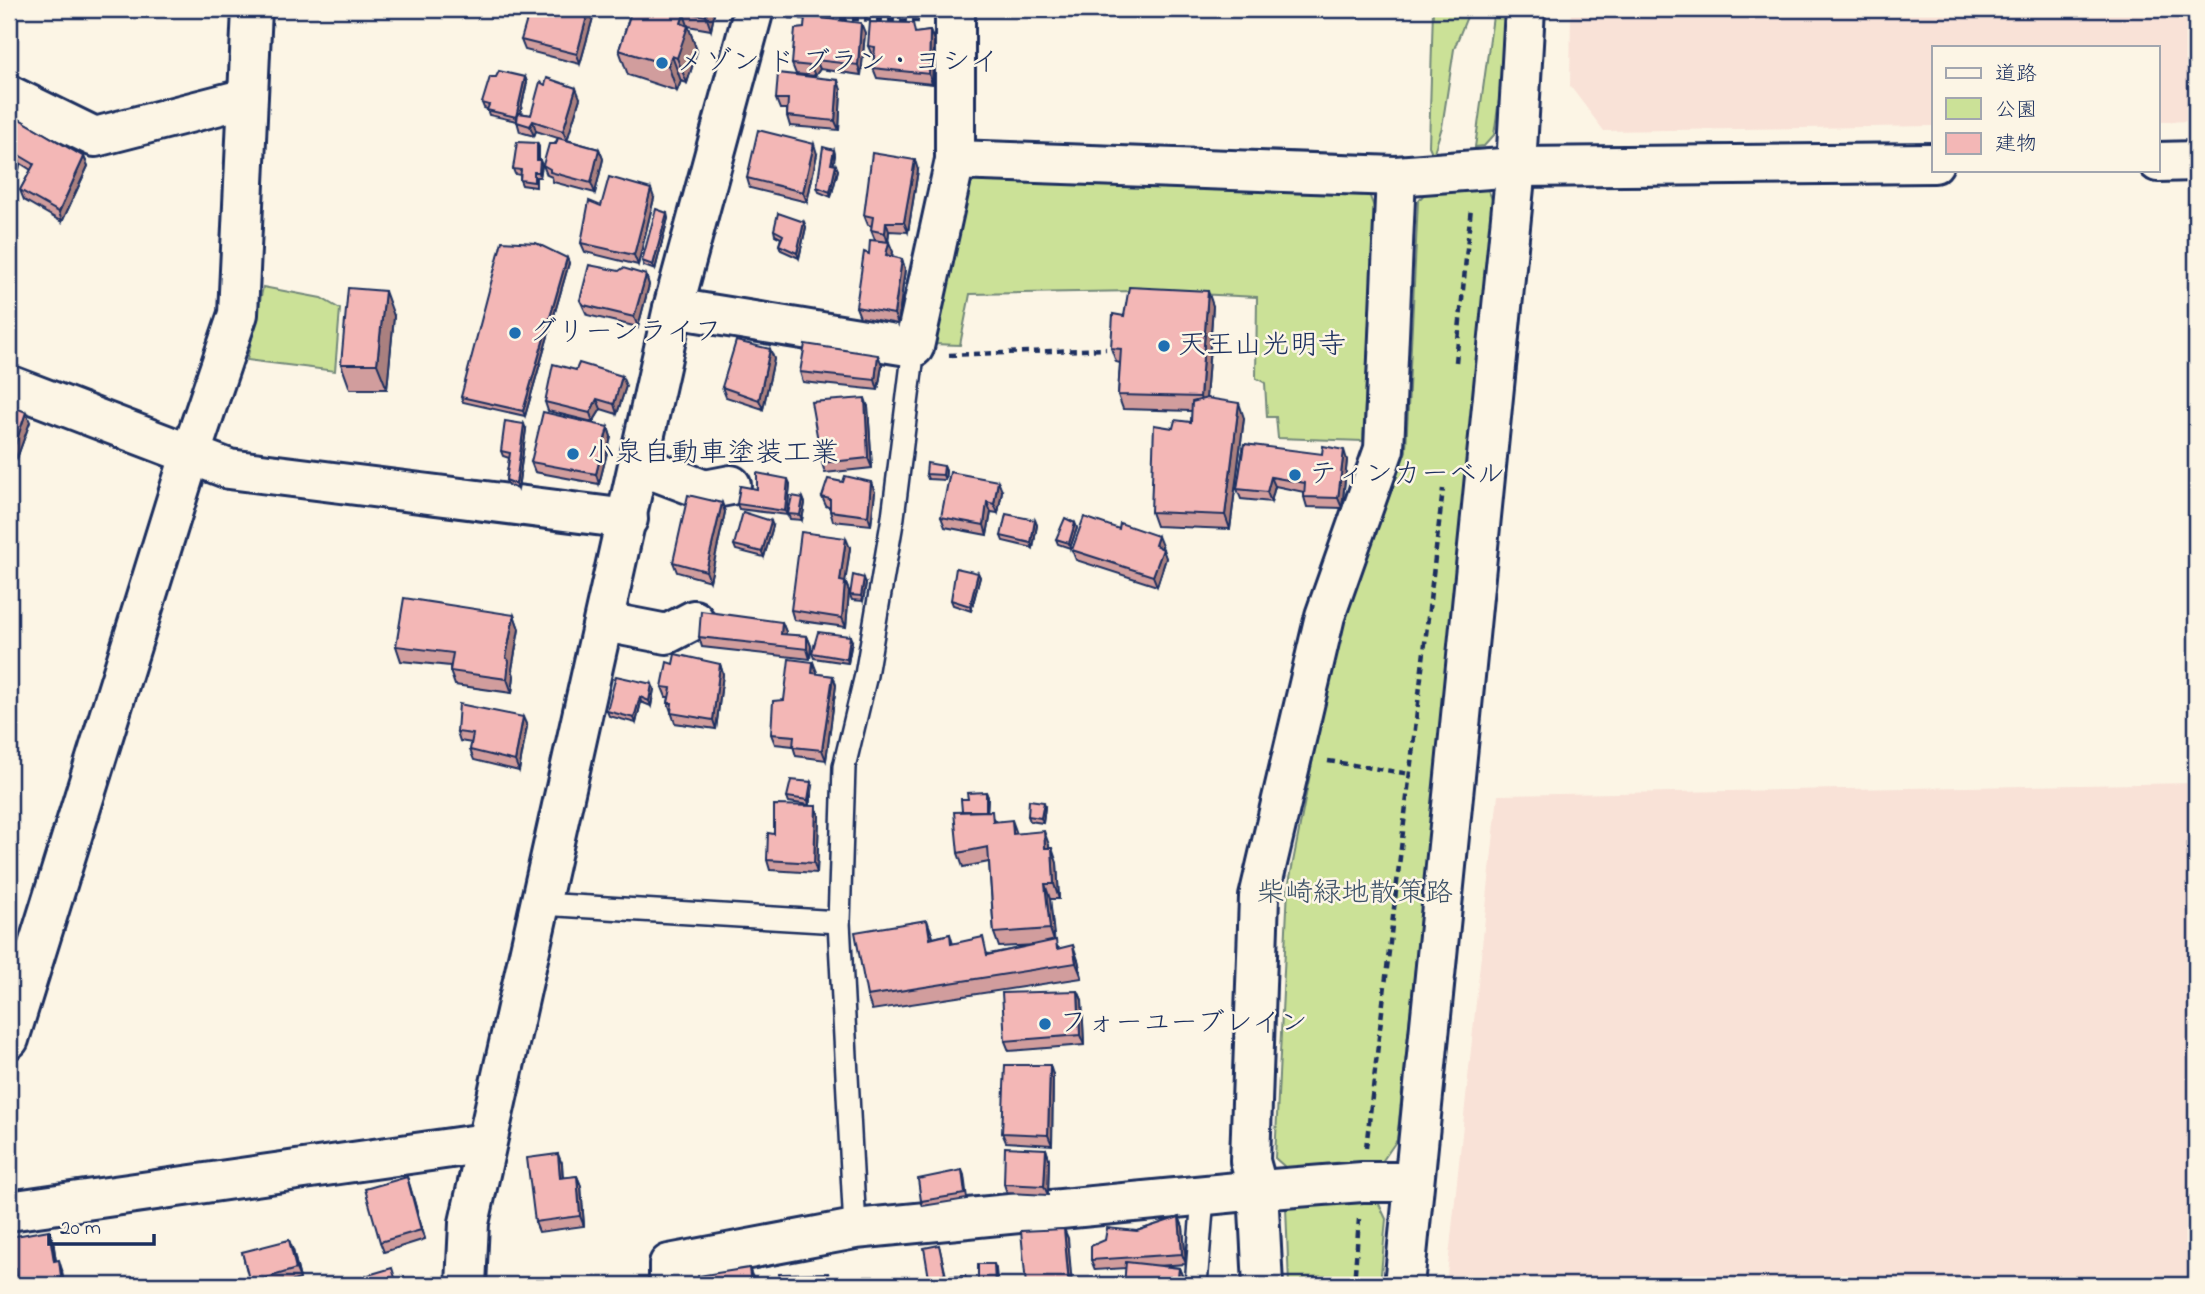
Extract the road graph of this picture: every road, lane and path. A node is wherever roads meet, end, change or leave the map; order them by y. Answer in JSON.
{"nodes":[{"id":1,"x":253,"y":9,"type":"edge"},
{"id":2,"x":1525,"y":9,"type":"edge"},
{"id":3,"x":753,"y":12,"type":"edge"},
{"id":4,"x":955,"y":15,"type":"edge"},
{"id":5,"x":9,"y":95,"type":"edge"},
{"id":6,"x":247,"y":97,"type":"junction"},
{"id":7,"x":955,"y":160,"type":"junction"},
{"id":8,"x":2160,"y":162,"type":"edge"},
{"id":9,"x":2196,"y":162,"type":"edge"},
{"id":10,"x":1932,"y":163,"type":"edge"},
{"id":11,"x":1516,"y":167,"type":"junction"},
{"id":12,"x":1476,"y":171,"type":"junction"},
{"id":13,"x":1396,"y":176,"type":"junction"},
{"id":14,"x":673,"y":308,"type":"junction"},
{"id":15,"x":914,"y":347,"type":"junction"},
{"id":16,"x":1105,"y":349,"type":"dead end"},
{"id":17,"x":1455,"y":371,"type":"dead end"},
{"id":18,"x":9,"y":385,"type":"edge"},
{"id":19,"x":190,"y":456,"type":"junction"},
{"id":20,"x":639,"y":465,"type":"junction"},
{"id":21,"x":1444,"y":480,"type":"dead end"},
{"id":22,"x":731,"y":485,"type":"dead end"},
{"id":23,"x":628,"y":519,"type":"junction"},
{"id":24,"x":694,"y":620,"type":"dead end"},
{"id":25,"x":605,"y":622,"type":"junction"},
{"id":26,"x":1293,"y":756,"type":"junction"},
{"id":27,"x":1410,"y":774,"type":"junction"},
{"id":28,"x":541,"y":904,"type":"junction"},
{"id":29,"x":839,"y":922,"type":"junction"},
{"id":30,"x":9,"y":1039,"type":"edge"},
{"id":31,"x":486,"y":1143,"type":"junction"},
{"id":32,"x":1362,"y":1182,"type":"junction"},
{"id":33,"x":1413,"y":1182,"type":"junction"},
{"id":34,"x":1258,"y":1191,"type":"junction"},
{"id":35,"x":1203,"y":1197,"type":"junction"},
{"id":36,"x":9,"y":1211,"type":"edge"},
{"id":37,"x":855,"y":1229,"type":"junction"},
{"id":38,"x":466,"y":1285,"type":"edge"},
{"id":39,"x":669,"y":1285,"type":"edge"},
{"id":40,"x":1196,"y":1285,"type":"edge"},
{"id":41,"x":1263,"y":1285,"type":"edge"},
{"id":42,"x":1354,"y":1285,"type":"edge"},
{"id":43,"x":1404,"y":1285,"type":"edge"}],
"edges":[{"from":1,"to":6,"type":"street"},
{"from":2,"to":11,"type":"street"},
{"from":3,"to":4,"type":"path"},
{"from":3,"to":14,"type":"street"},
{"from":4,"to":7,"type":"street"},
{"from":5,"to":6,"type":"street"},
{"from":6,"to":19,"type":"street"},
{"from":7,"to":13,"type":"street"},
{"from":7,"to":15,"type":"street"},
{"from":8,"to":9,"type":"street"},
{"from":10,"to":11,"type":"street"},
{"from":11,"to":12,"type":"street"},
{"from":11,"to":33,"type":"street"},
{"from":12,"to":13,"type":"street"},
{"from":12,"to":17,"type":"path"},
{"from":13,"to":26,"type":"street"},
{"from":14,"to":15,"type":"street"},
{"from":14,"to":20,"type":"street"},
{"from":15,"to":16,"type":"path"},
{"from":15,"to":29,"type":"lane"},
{"from":18,"to":19,"type":"street"},
{"from":19,"to":23,"type":"street"},
{"from":19,"to":30,"type":"street"},
{"from":20,"to":22,"type":"street"},
{"from":20,"to":23,"type":"street"},
{"from":21,"to":27,"type":"path"},
{"from":23,"to":25,"type":"street"},
{"from":24,"to":25,"type":"street"},
{"from":25,"to":28,"type":"street"},
{"from":26,"to":27,"type":"path"},
{"from":26,"to":34,"type":"street"},
{"from":27,"to":32,"type":"path"},
{"from":28,"to":29,"type":"lane"},
{"from":28,"to":31,"type":"street"},
{"from":29,"to":37,"type":"lane"},
{"from":31,"to":36,"type":"street"},
{"from":31,"to":38,"type":"street"},
{"from":32,"to":33,"type":"street"},
{"from":32,"to":34,"type":"street"},
{"from":32,"to":42,"type":"path"},
{"from":33,"to":43,"type":"street"},
{"from":34,"to":35,"type":"street"},
{"from":34,"to":41,"type":"street"},
{"from":35,"to":37,"type":"street"},
{"from":35,"to":40,"type":"lane"},
{"from":37,"to":39,"type":"street"}]}
